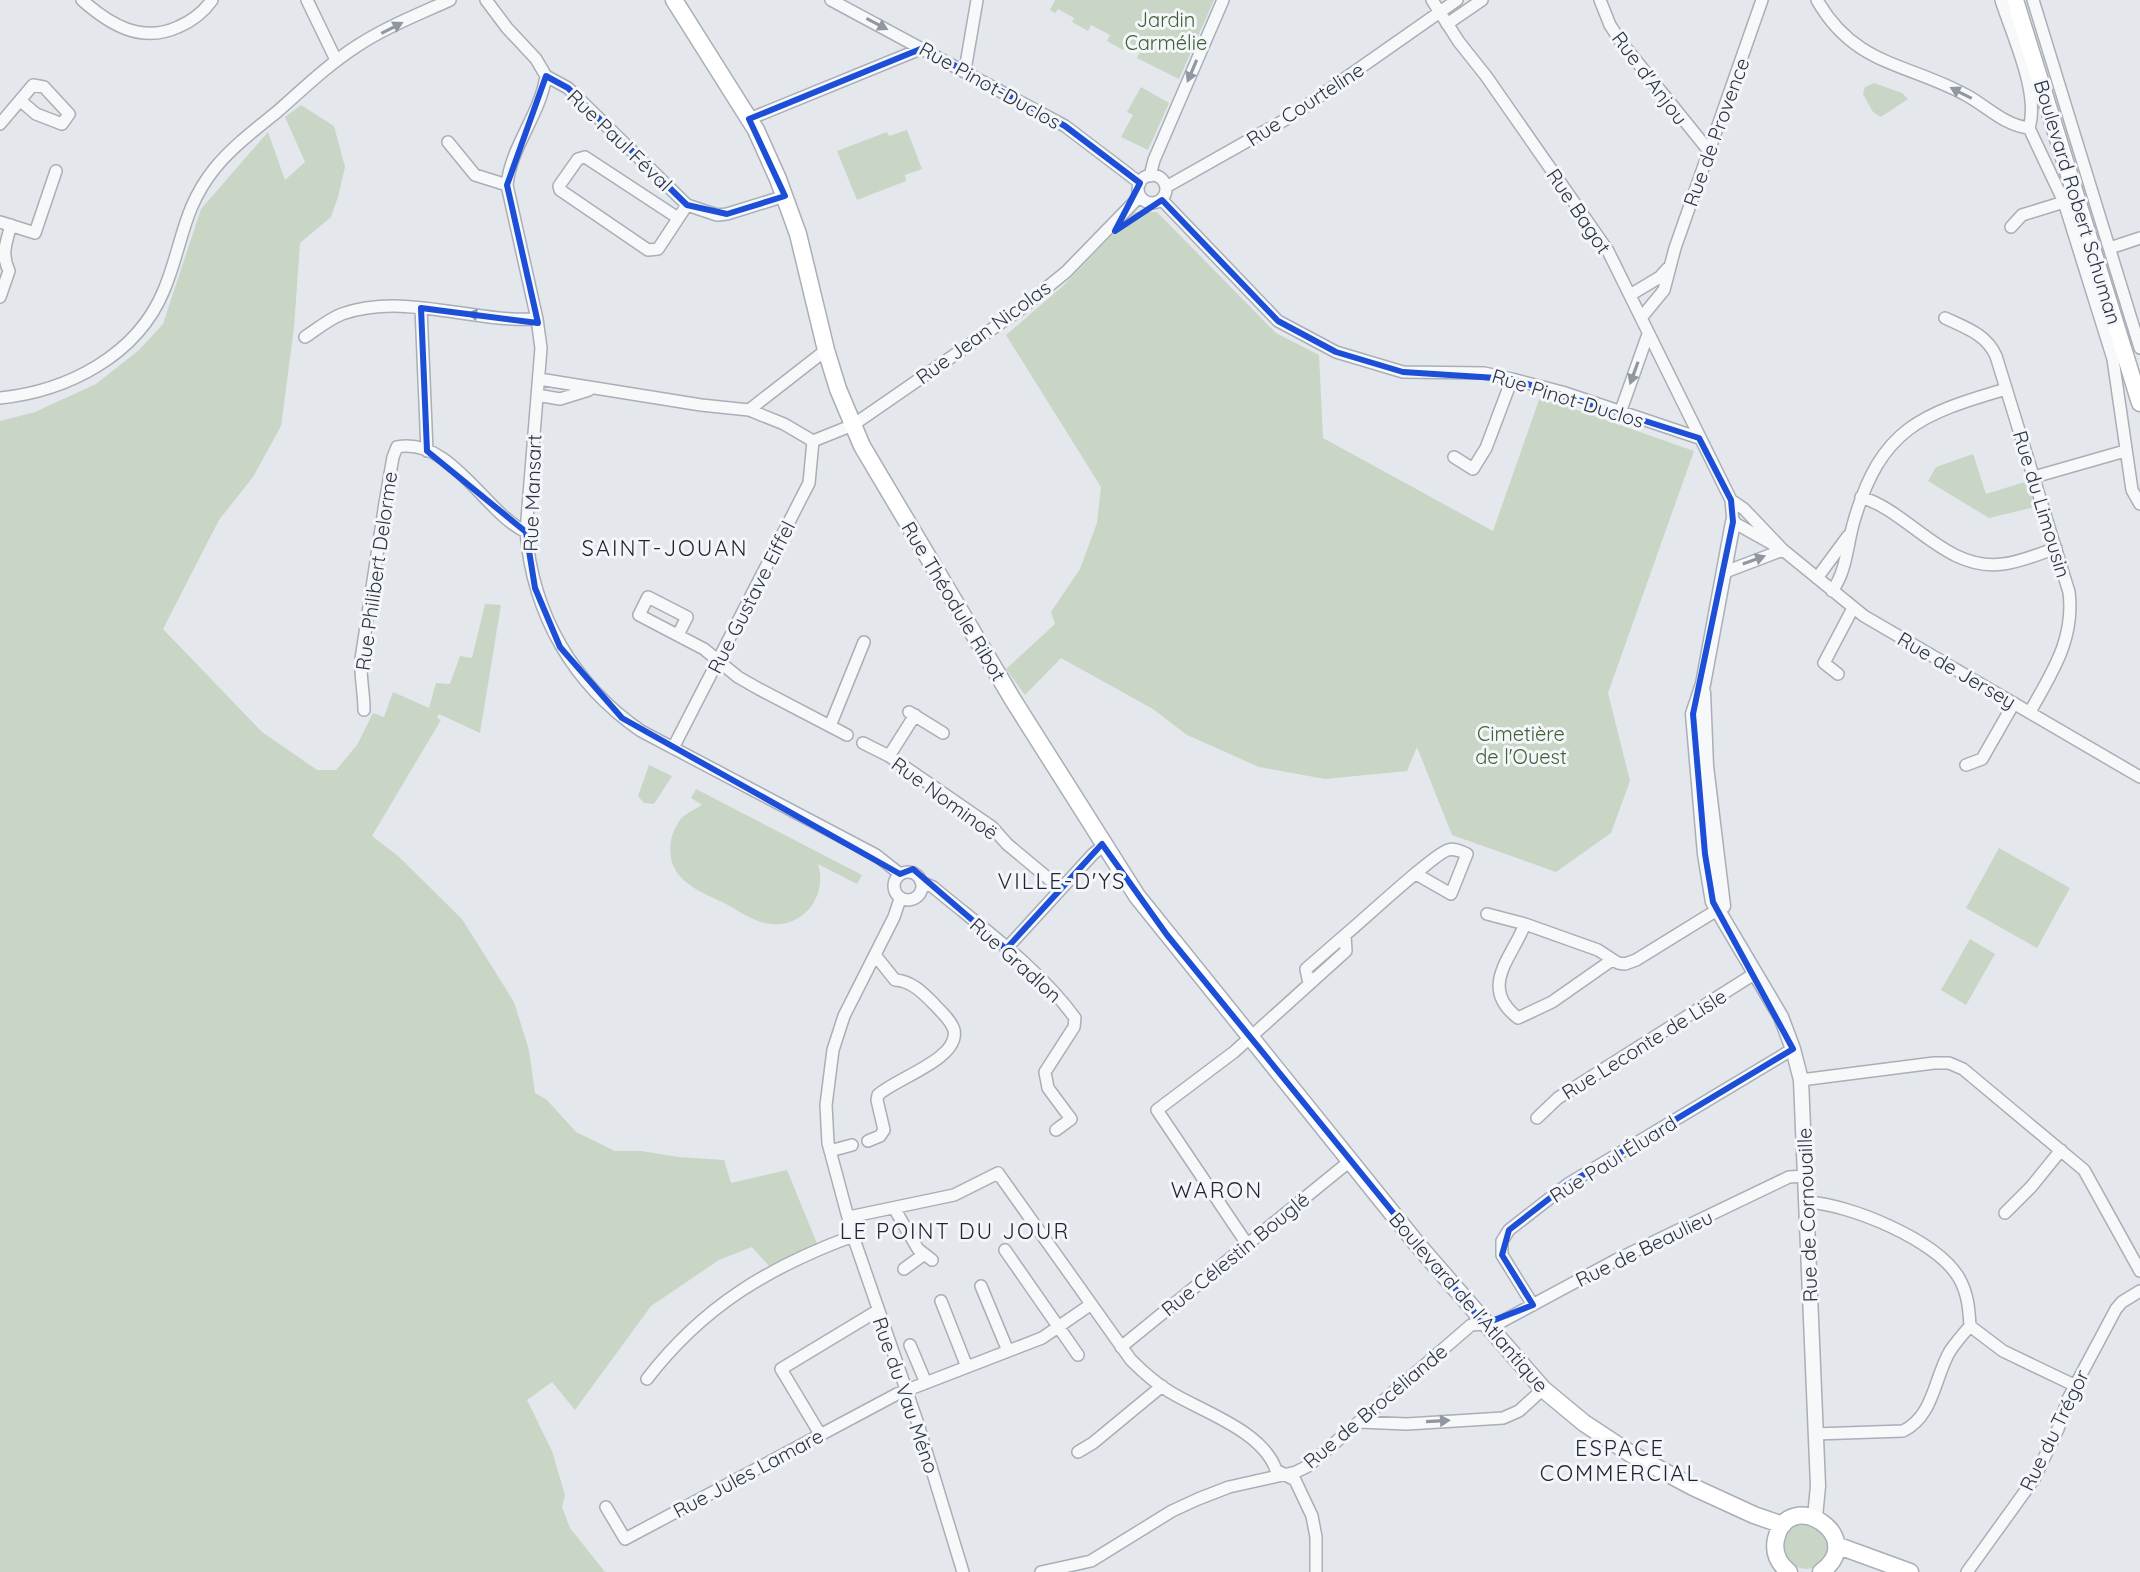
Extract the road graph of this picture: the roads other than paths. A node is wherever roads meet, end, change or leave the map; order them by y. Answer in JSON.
{"nodes":[{"id":1,"x":82,"y":0,"type":"edge"},
{"id":2,"x":212,"y":0,"type":"edge"},
{"id":3,"x":307,"y":0,"type":"edge"},
{"id":4,"x":450,"y":0,"type":"edge"},
{"id":5,"x":486,"y":0,"type":"edge"},
{"id":6,"x":674,"y":0,"type":"edge"},
{"id":7,"x":831,"y":0,"type":"edge"},
{"id":8,"x":977,"y":0,"type":"edge"},
{"id":9,"x":1223,"y":0,"type":"edge"},
{"id":10,"x":1432,"y":0,"type":"edge"},
{"id":11,"x":1457,"y":0,"type":"edge"},
{"id":12,"x":1482,"y":0,"type":"edge"},
{"id":13,"x":1600,"y":0,"type":"edge"},
{"id":14,"x":1762,"y":0,"type":"edge"},
{"id":15,"x":1817,"y":0,"type":"edge"},
{"id":16,"x":2001,"y":0,"type":"edge"},
{"id":17,"x":2015,"y":0,"type":"edge"},
{"id":18,"x":2033,"y":0,"type":"edge"},
{"id":19,"x":1439,"y":13,"type":"junction"},
{"id":20,"x":1447,"y":24,"type":"junction"},
{"id":21,"x":923,"y":48,"type":"junction"},
{"id":22,"x":336,"y":60,"type":"junction"},
{"id":23,"x":965,"y":70,"type":"junction"},
{"id":24,"x":546,"y":76,"type":"junction"},
{"id":25,"x":22,"y":102,"type":"dead end"},
{"id":26,"x":749,"y":119,"type":"junction"},
{"id":27,"x":0,"y":124,"type":"edge"},
{"id":28,"x":2029,"y":128,"type":"junction"},
{"id":29,"x":448,"y":142,"type":"dead end"},
{"id":30,"x":1709,"y":151,"type":"junction"},
{"id":31,"x":56,"y":171,"type":"dead end"},
{"id":32,"x":507,"y":185,"type":"junction"},
{"id":33,"x":1143,"y":185,"type":"junction"},
{"id":34,"x":1166,"y":187,"type":"junction"},
{"id":35,"x":785,"y":196,"type":"junction"},
{"id":36,"x":1162,"y":200,"type":"junction"},
{"id":37,"x":2064,"y":202,"type":"junction"},
{"id":38,"x":687,"y":205,"type":"junction"},
{"id":39,"x":678,"y":218,"type":"junction"},
{"id":40,"x":6,"y":224,"type":"edge"},
{"id":41,"x":2011,"y":227,"type":"dead end"},
{"id":42,"x":2140,"y":238,"type":"edge"},
{"id":43,"x":2110,"y":248,"type":"junction"},
{"id":44,"x":1672,"y":264,"type":"junction"},
{"id":45,"x":1630,"y":295,"type":"junction"},
{"id":46,"x":0,"y":297,"type":"edge"},
{"id":47,"x":421,"y":308,"type":"junction"},
{"id":48,"x":1641,"y":318,"type":"junction"},
{"id":49,"x":1945,"y":318,"type":"dead end"},
{"id":50,"x":537,"y":319,"type":"junction"},
{"id":51,"x":1648,"y":334,"type":"junction"},
{"id":52,"x":305,"y":337,"type":"dead end"},
{"id":53,"x":2140,"y":348,"type":"edge"},
{"id":54,"x":826,"y":350,"type":"junction"},
{"id":55,"x":539,"y":379,"type":"junction"},
{"id":56,"x":1512,"y":379,"type":"junction"},
{"id":57,"x":597,"y":389,"type":"junction"},
{"id":58,"x":2006,"y":389,"type":"junction"},
{"id":59,"x":537,"y":395,"type":"junction"},
{"id":60,"x":0,"y":398,"type":"edge"},
{"id":61,"x":2140,"y":403,"type":"edge"},
{"id":62,"x":749,"y":410,"type":"junction"},
{"id":63,"x":1620,"y":413,"type":"junction"},
{"id":64,"x":853,"y":425,"type":"junction"},
{"id":65,"x":1699,"y":438,"type":"junction"},
{"id":66,"x":813,"y":441,"type":"junction"},
{"id":67,"x":427,"y":451,"type":"junction"},
{"id":68,"x":2125,"y":451,"type":"junction"},
{"id":69,"x":1454,"y":457,"type":"dead end"},
{"id":70,"x":2034,"y":477,"type":"junction"},
{"id":71,"x":1861,"y":497,"type":"junction"},
{"id":72,"x":1731,"y":500,"type":"junction"},
{"id":73,"x":2140,"y":504,"type":"edge"},
{"id":74,"x":1733,"y":522,"type":"junction"},
{"id":75,"x":526,"y":532,"type":"junction"},
{"id":76,"x":1851,"y":532,"type":"junction"},
{"id":77,"x":2056,"y":548,"type":"junction"},
{"id":78,"x":1783,"y":550,"type":"junction"},
{"id":79,"x":1725,"y":572,"type":"junction"},
{"id":80,"x":1817,"y":578,"type":"junction"},
{"id":81,"x":1832,"y":591,"type":"junction"},
{"id":82,"x":1853,"y":608,"type":"junction"},
{"id":83,"x":678,"y":635,"type":"dead end"},
{"id":84,"x":864,"y":642,"type":"dead end"},
{"id":85,"x":719,"y":660,"type":"junction"},
{"id":86,"x":1838,"y":674,"type":"dead end"},
{"id":87,"x":1703,"y":684,"type":"junction"},
{"id":88,"x":2014,"y":703,"type":"junction"},
{"id":89,"x":364,"y":710,"type":"dead end"},
{"id":90,"x":2030,"y":712,"type":"junction"},
{"id":91,"x":830,"y":726,"type":"junction"},
{"id":92,"x":943,"y":733,"type":"dead end"},
{"id":93,"x":847,"y":735,"type":"dead end"},
{"id":94,"x":863,"y":743,"type":"dead end"},
{"id":95,"x":673,"y":748,"type":"junction"},
{"id":96,"x":889,"y":756,"type":"junction"},
{"id":97,"x":1966,"y":765,"type":"dead end"},
{"id":98,"x":2140,"y":777,"type":"edge"},
{"id":99,"x":1103,"y":846,"type":"junction"},
{"id":100,"x":900,"y":874,"type":"junction"},
{"id":101,"x":1416,"y":874,"type":"junction"},
{"id":102,"x":921,"y":882,"type":"junction"},
{"id":103,"x":1061,"y":889,"type":"junction"},
{"id":104,"x":900,"y":899,"type":"junction"},
{"id":105,"x":1717,"y":910,"type":"junction"},
{"id":106,"x":1487,"y":914,"type":"dead end"},
{"id":107,"x":1525,"y":924,"type":"junction"},
{"id":108,"x":1728,"y":930,"type":"junction"},
{"id":109,"x":1006,"y":949,"type":"junction"},
{"id":110,"x":875,"y":955,"type":"junction"},
{"id":111,"x":1612,"y":960,"type":"junction"},
{"id":112,"x":1754,"y":974,"type":"junction"},
{"id":113,"x":1249,"y":1037,"type":"junction"},
{"id":114,"x":1793,"y":1049,"type":"junction"},
{"id":115,"x":1801,"y":1080,"type":"junction"},
{"id":116,"x":1537,"y":1118,"type":"dead end"},
{"id":117,"x":1056,"y":1130,"type":"dead end"},
{"id":118,"x":868,"y":1141,"type":"dead end"},
{"id":119,"x":852,"y":1145,"type":"dead end"},
{"id":120,"x":2061,"y":1150,"type":"junction"},
{"id":121,"x":830,"y":1151,"type":"junction"},
{"id":122,"x":1350,"y":1161,"type":"junction"},
{"id":123,"x":1805,"y":1176,"type":"junction"},
{"id":124,"x":1807,"y":1202,"type":"junction"},
{"id":125,"x":894,"y":1208,"type":"junction"},
{"id":126,"x":2005,"y":1213,"type":"dead end"},
{"id":127,"x":849,"y":1217,"type":"junction"},
{"id":128,"x":853,"y":1236,"type":"junction"},
{"id":129,"x":1247,"y":1244,"type":"junction"},
{"id":130,"x":1005,"y":1250,"type":"dead end"},
{"id":131,"x":904,"y":1269,"type":"dead end"},
{"id":132,"x":2140,"y":1271,"type":"edge"},
{"id":133,"x":981,"y":1286,"type":"dead end"},
{"id":134,"x":2140,"y":1291,"type":"edge"},
{"id":135,"x":941,"y":1301,"type":"dead end"},
{"id":136,"x":1090,"y":1305,"type":"junction"},
{"id":137,"x":1533,"y":1305,"type":"junction"},
{"id":138,"x":877,"y":1311,"type":"junction"},
{"id":139,"x":1484,"y":1324,"type":"junction"},
{"id":140,"x":1970,"y":1326,"type":"junction"},
{"id":141,"x":1058,"y":1327,"type":"junction"},
{"id":142,"x":910,"y":1345,"type":"dead end"},
{"id":143,"x":1121,"y":1347,"type":"junction"},
{"id":144,"x":1008,"y":1351,"type":"junction"},
{"id":145,"x":1078,"y":1355,"type":"dead end"},
{"id":146,"x":967,"y":1367,"type":"junction"},
{"id":147,"x":647,"y":1379,"type":"dead end"},
{"id":148,"x":926,"y":1383,"type":"junction"},
{"id":149,"x":1162,"y":1386,"type":"junction"},
{"id":150,"x":2076,"y":1386,"type":"junction"},
{"id":151,"x":1543,"y":1389,"type":"junction"},
{"id":152,"x":905,"y":1391,"type":"junction"},
{"id":153,"x":1360,"y":1422,"type":"junction"},
{"id":154,"x":820,"y":1434,"type":"junction"},
{"id":155,"x":1815,"y":1434,"type":"junction"},
{"id":156,"x":1078,"y":1452,"type":"dead end"},
{"id":157,"x":1284,"y":1474,"type":"junction"},
{"id":158,"x":606,"y":1507,"type":"dead end"},
{"id":159,"x":1815,"y":1517,"type":"junction"},
{"id":160,"x":1783,"y":1525,"type":"junction"},
{"id":161,"x":1836,"y":1545,"type":"junction"},
{"id":162,"x":963,"y":1572,"type":"edge"},
{"id":163,"x":1041,"y":1572,"type":"edge"},
{"id":164,"x":1316,"y":1572,"type":"edge"},
{"id":165,"x":1789,"y":1572,"type":"edge"},
{"id":166,"x":1821,"y":1572,"type":"edge"},
{"id":167,"x":1910,"y":1572,"type":"edge"},
{"id":168,"x":1967,"y":1572,"type":"edge"}],
"edges":[{"from":1,"to":2,"type":"street"},
{"from":3,"to":22,"type":"street"},
{"from":22,"to":4,"type":"street","one_way":true},
{"from":5,"to":24,"type":"street","name":"Rue Paul Féval"},
{"from":6,"to":26,"type":"main road","name":"Rue Théodule Ribot"},
{"from":7,"to":21,"type":"street","name":"Rue Pinot-Duclos","one_way":true},
{"from":8,"to":23,"type":"street"},
{"from":9,"to":33,"type":"street","one_way":true},
{"from":10,"to":19,"type":"street","name":"Rue Bagot"},
{"from":11,"to":19,"type":"street","name":"Rue Courteline"},
{"from":12,"to":20,"type":"street"},
{"from":13,"to":30,"type":"street","name":"Rue d'Anjou"},
{"from":14,"to":30,"type":"street","name":"Rue de Provence"},
{"from":28,"to":15,"type":"street","one_way":true},
{"from":16,"to":28,"type":"street"},
{"from":17,"to":61,"type":"main road","name":"Boulevard Robert Schuman"},
{"from":18,"to":43,"type":"street"},
{"from":19,"to":20,"type":"street","name":"Rue Bagot"},
{"from":19,"to":34,"type":"street","name":"Rue Courteline"},
{"from":20,"to":45,"type":"street","name":"Rue Bagot"},
{"from":21,"to":23,"type":"street","name":"Rue Pinot-Duclos"},
{"from":21,"to":26,"type":"street"},
{"from":22,"to":60,"type":"street"},
{"from":23,"to":33,"type":"street","name":"Rue Pinot-Duclos"},
{"from":24,"to":32,"type":"street","name":"Rue Mansart"},
{"from":24,"to":38,"type":"street","name":"Rue Paul Féval"},
{"from":25,"to":27,"type":"street"},
{"from":26,"to":35,"type":"main road","name":"Rue Théodule Ribot"},
{"from":28,"to":37,"type":"street"},
{"from":29,"to":32,"type":"street"},
{"from":30,"to":44,"type":"street","name":"Rue de Provence"},
{"from":31,"to":40,"type":"street"},
{"from":32,"to":50,"type":"street","name":"Rue Mansart"},
{"from":33,"to":34,"type":"street","name":"Rue Pinot-Duclos"},
{"from":33,"to":36,"type":"street"},
{"from":33,"to":64,"type":"street","name":"Rue Jean Nicolas"},
{"from":34,"to":36,"type":"street"},
{"from":35,"to":38,"type":"street","name":"Rue Paul Féval"},
{"from":35,"to":54,"type":"main road","name":"Rue Théodule Ribot"},
{"from":36,"to":56,"type":"street","name":"Rue Pinot-Duclos"},
{"from":37,"to":41,"type":"street"},
{"from":37,"to":68,"type":"street"},
{"from":38,"to":39,"type":"street"},
{"from":39,"to":39,"type":"street"},
{"from":40,"to":46,"type":"street"},
{"from":42,"to":43,"type":"street"},
{"from":43,"to":53,"type":"street"},
{"from":44,"to":45,"type":"street"},
{"from":44,"to":48,"type":"street","name":"Rue de Provence"},
{"from":45,"to":48,"type":"street","name":"Rue Bagot"},
{"from":50,"to":47,"type":"street","one_way":true},
{"from":47,"to":52,"type":"street"},
{"from":47,"to":67,"type":"street"},
{"from":48,"to":51,"type":"street","name":"Rue Bagot"},
{"from":49,"to":58,"type":"street","name":"Rue du Limousin"},
{"from":50,"to":55,"type":"street","name":"Rue Mansart"},
{"from":51,"to":63,"type":"street","one_way":true},
{"from":51,"to":65,"type":"street","name":"Rue Bagot"},
{"from":54,"to":62,"type":"street"},
{"from":54,"to":64,"type":"main road","name":"Rue Théodule Ribot"},
{"from":55,"to":57,"type":"street"},
{"from":55,"to":59,"type":"street","name":"Rue Mansart"},
{"from":56,"to":63,"type":"street","name":"Rue Pinot-Duclos"},
{"from":56,"to":69,"type":"street"},
{"from":57,"to":59,"type":"street"},
{"from":57,"to":62,"type":"street"},
{"from":58,"to":70,"type":"street","name":"Rue du Limousin"},
{"from":58,"to":71,"type":"street"},
{"from":59,"to":75,"type":"street","name":"Rue Mansart"},
{"from":62,"to":66,"type":"street"},
{"from":63,"to":65,"type":"street","name":"Rue Pinot-Duclos"},
{"from":64,"to":66,"type":"street","name":"Rue Jean Nicolas"},
{"from":64,"to":99,"type":"main road","name":"Rue Théodule Ribot"},
{"from":65,"to":72,"type":"street","name":"Rue de Jersey"},
{"from":66,"to":85,"type":"street","name":"Rue Gustave Eiffel"},
{"from":67,"to":75,"type":"street"},
{"from":67,"to":89,"type":"street","name":"Rue Philibert Delorme"},
{"from":68,"to":70,"type":"street"},
{"from":68,"to":73,"type":"street"},
{"from":70,"to":77,"type":"street","name":"Rue du Limousin"},
{"from":71,"to":76,"type":"street"},
{"from":71,"to":77,"type":"street"},
{"from":72,"to":74,"type":"street","name":"Rue de Jersey"},
{"from":72,"to":78,"type":"street","name":"Rue de Jersey"},
{"from":74,"to":78,"type":"street","name":"Rue de Jersey"},
{"from":74,"to":79,"type":"street","name":"Rue de Cornouaille"},
{"from":75,"to":95,"type":"street","name":"Rue Mansart"},
{"from":76,"to":80,"type":"street"},
{"from":76,"to":81,"type":"street"},
{"from":77,"to":90,"type":"street","name":"Rue du Limousin"},
{"from":79,"to":78,"type":"street","one_way":true},
{"from":78,"to":80,"type":"street","name":"Rue de Jersey"},
{"from":79,"to":87,"type":"street","name":"Rue de Cornouaille"},
{"from":80,"to":81,"type":"street","name":"Rue de Jersey"},
{"from":81,"to":82,"type":"street","name":"Rue de Jersey"},
{"from":82,"to":86,"type":"street"},
{"from":82,"to":88,"type":"street","name":"Rue de Jersey"},
{"from":83,"to":85,"type":"street"},
{"from":84,"to":91,"type":"street"},
{"from":85,"to":91,"type":"street"},
{"from":85,"to":95,"type":"street","name":"Rue Gustave Eiffel"},
{"from":87,"to":105,"type":"street","name":"Rue de Cornouaille"},
{"from":87,"to":108,"type":"street","name":"Rue de Cornouaille"},
{"from":88,"to":90,"type":"street","name":"Rue de Jersey"},
{"from":88,"to":97,"type":"street"},
{"from":90,"to":98,"type":"street","name":"Rue de Jersey"},
{"from":91,"to":93,"type":"street"},
{"from":92,"to":96,"type":"street"},
{"from":94,"to":96,"type":"street","name":"Rue Nominoë"},
{"from":95,"to":100,"type":"street","name":"Rue Mansart"},
{"from":96,"to":103,"type":"street","name":"Rue Nominoë"},
{"from":99,"to":103,"type":"street"},
{"from":99,"to":113,"type":"main road","name":"Rue Théodule Ribot"},
{"from":100,"to":102,"type":"street"},
{"from":100,"to":104,"type":"street"},
{"from":101,"to":101,"type":"street"},
{"from":101,"to":113,"type":"street"},
{"from":102,"to":104,"type":"street"},
{"from":102,"to":109,"type":"street","name":"Rue Gradlon"},
{"from":103,"to":109,"type":"street"},
{"from":104,"to":110,"type":"street","name":"Rue du Vau Méno"},
{"from":105,"to":108,"type":"street","name":"Rue de Cornouaille"},
{"from":105,"to":111,"type":"street"},
{"from":106,"to":107,"type":"street"},
{"from":107,"to":111,"type":"street"},
{"from":107,"to":111,"type":"street"},
{"from":108,"to":112,"type":"street","name":"Rue de Cornouaille"},
{"from":109,"to":117,"type":"street","name":"Rue Gradlon"},
{"from":110,"to":118,"type":"street"},
{"from":110,"to":121,"type":"street","name":"Rue du Vau Méno"},
{"from":112,"to":114,"type":"street","name":"Rue de Cornouaille"},
{"from":112,"to":116,"type":"street","name":"Rue Leconte de Lisle"},
{"from":113,"to":122,"type":"main road","name":"Boulevard de l'Atlantique"},
{"from":113,"to":129,"type":"street"},
{"from":114,"to":115,"type":"street","name":"Rue de Cornouaille"},
{"from":114,"to":137,"type":"street","name":"Rue Paul Éluard"},
{"from":115,"to":120,"type":"street"},
{"from":115,"to":123,"type":"street","name":"Rue de Cornouaille"},
{"from":119,"to":121,"type":"street"},
{"from":120,"to":126,"type":"street"},
{"from":120,"to":132,"type":"street"},
{"from":121,"to":127,"type":"street","name":"Rue du Vau Méno"},
{"from":122,"to":129,"type":"street","name":"Rue Célestin Bouglé"},
{"from":122,"to":139,"type":"main road","name":"Boulevard de l'Atlantique"},
{"from":123,"to":124,"type":"street","name":"Rue de Cornouaille"},
{"from":123,"to":137,"type":"street","name":"Rue de Beaulieu"},
{"from":124,"to":140,"type":"street"},
{"from":124,"to":155,"type":"street","name":"Rue de Cornouaille"},
{"from":125,"to":127,"type":"street"},
{"from":125,"to":131,"type":"street"},
{"from":125,"to":136,"type":"street"},
{"from":127,"to":128,"type":"street","name":"Rue du Vau Méno"},
{"from":128,"to":138,"type":"street","name":"Rue du Vau Méno"},
{"from":128,"to":147,"type":"street"},
{"from":129,"to":143,"type":"street","name":"Rue Célestin Bouglé"},
{"from":130,"to":141,"type":"street"},
{"from":133,"to":144,"type":"street"},
{"from":134,"to":150,"type":"street","name":"Rue du Trégor"},
{"from":135,"to":146,"type":"street"},
{"from":136,"to":141,"type":"street","name":"Rue Jules Lamare"},
{"from":136,"to":143,"type":"street"},
{"from":137,"to":139,"type":"street","name":"Rue de Beaulieu"},
{"from":138,"to":152,"type":"street","name":"Rue du Vau Méno"},
{"from":138,"to":154,"type":"street"},
{"from":139,"to":151,"type":"main road","name":"Boulevard de l'Atlantique"},
{"from":139,"to":153,"type":"street","name":"Rue de Brocéliande"},
{"from":140,"to":150,"type":"street"},
{"from":140,"to":155,"type":"street"},
{"from":141,"to":144,"type":"street","name":"Rue Jules Lamare"},
{"from":141,"to":145,"type":"street"},
{"from":142,"to":148,"type":"street"},
{"from":143,"to":149,"type":"street"},
{"from":144,"to":146,"type":"street","name":"Rue Jules Lamare"},
{"from":146,"to":148,"type":"street","name":"Rue Jules Lamare"},
{"from":148,"to":152,"type":"street","name":"Rue Jules Lamare"},
{"from":149,"to":156,"type":"street"},
{"from":149,"to":157,"type":"street"},
{"from":150,"to":168,"type":"street","name":"Rue du Trégor"},
{"from":153,"to":151,"type":"street","one_way":true},
{"from":151,"to":160,"type":"main road","name":"Boulevard de l'Atlantique"},
{"from":152,"to":154,"type":"street","name":"Rue Jules Lamare"},
{"from":152,"to":162,"type":"street","name":"Rue du Vau Méno"},
{"from":153,"to":157,"type":"street","name":"Rue de Brocéliande"},
{"from":154,"to":158,"type":"street","name":"Rue Jules Lamare"},
{"from":155,"to":159,"type":"street","name":"Rue de Cornouaille"},
{"from":157,"to":163,"type":"street","name":"Rue de Brocéliande"},
{"from":157,"to":164,"type":"street"},
{"from":159,"to":160,"type":"main road"},
{"from":159,"to":161,"type":"main road"},
{"from":160,"to":165,"type":"main road"},
{"from":161,"to":166,"type":"main road"},
{"from":161,"to":167,"type":"main road"}]}
